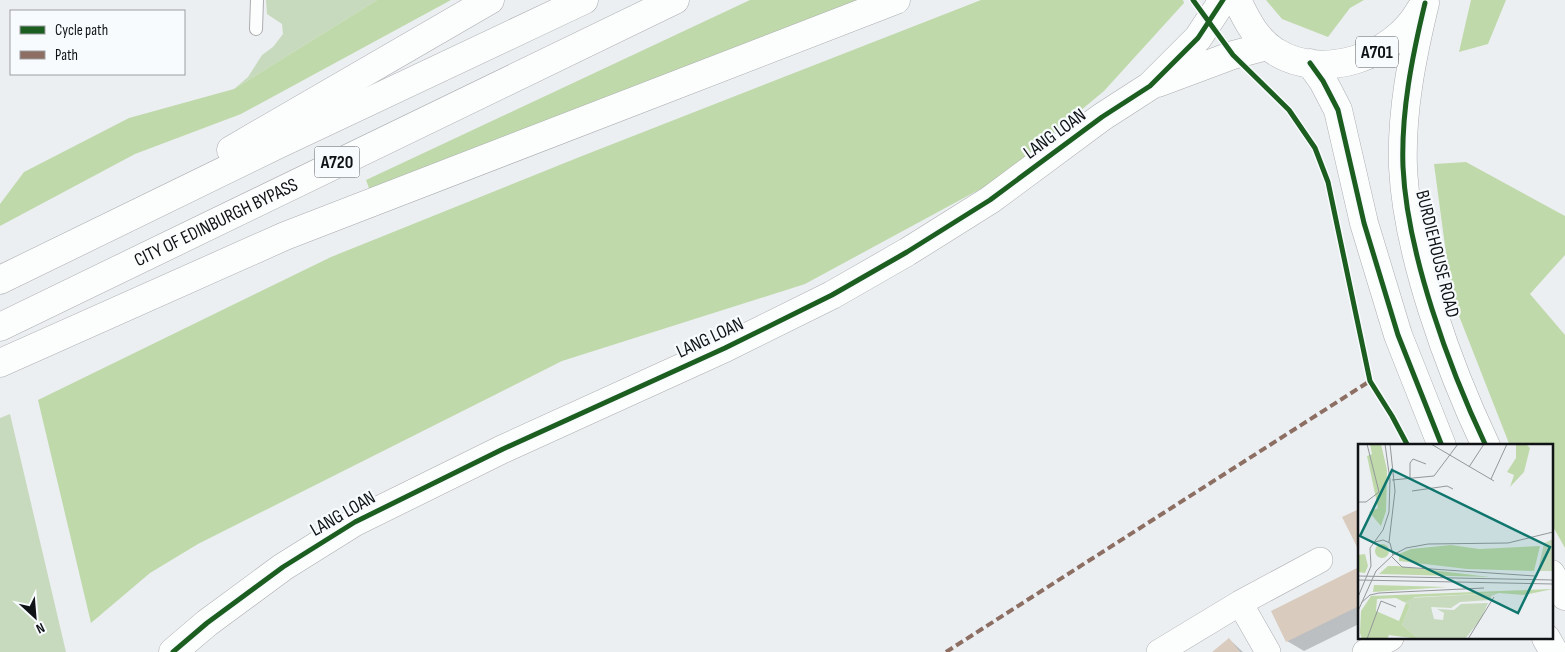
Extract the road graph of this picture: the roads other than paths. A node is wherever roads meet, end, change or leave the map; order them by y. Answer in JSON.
{"nodes":[{"id":1,"x":258,"y":0,"type":"edge"},
{"id":2,"x":490,"y":0,"type":"edge"},
{"id":3,"x":584,"y":0,"type":"edge"},
{"id":4,"x":675,"y":0,"type":"edge"},
{"id":5,"x":896,"y":0,"type":"edge"},
{"id":6,"x":1223,"y":0,"type":"edge"},
{"id":7,"x":1237,"y":0,"type":"edge"},
{"id":8,"x":1425,"y":1,"type":"edge"},
{"id":9,"x":256,"y":29,"type":"dead end"},
{"id":10,"x":1267,"y":46,"type":"junction"},
{"id":11,"x":1310,"y":63,"type":"junction"},
{"id":12,"x":1150,"y":86,"type":"junction"},
{"id":13,"x":86,"y":238,"type":"junction"},
{"id":14,"x":0,"y":280,"type":"edge"},
{"id":15,"x":0,"y":327,"type":"edge"},
{"id":16,"x":0,"y":363,"type":"edge"},
{"id":17,"x":1441,"y":444,"type":"edge"},
{"id":18,"x":1485,"y":444,"type":"edge"},
{"id":19,"x":1320,"y":560,"type":"dead end"},
{"id":20,"x":1552,"y":576,"type":"edge"},
{"id":21,"x":1565,"y":596,"type":"edge"},
{"id":22,"x":1240,"y":603,"type":"junction"},
{"id":23,"x":1547,"y":640,"type":"edge"},
{"id":24,"x":173,"y":652,"type":"edge"},
{"id":25,"x":1159,"y":652,"type":"edge"},
{"id":26,"x":1268,"y":652,"type":"edge"},
{"id":27,"x":1554,"y":652,"type":"edge"}],
"edges":[{"from":1,"to":9,"type":"lane"},
{"from":2,"to":13,"type":"main road"},
{"from":3,"to":13,"type":"main road","number":"A720"},
{"from":4,"to":15,"type":"main road","name":"CITY OF EDINBURGH BYPASS","number":"A720"},
{"from":5,"to":16,"type":"main road"},
{"from":6,"to":12,"type":"main road","name":"LANG LOAN"},
{"from":7,"to":10,"type":"main road","number":"A701"},
{"from":8,"to":11,"type":"main road","number":"A701"},
{"from":8,"to":18,"type":"main road","name":"BURDIEHOUSE ROAD","number":"A701"},
{"from":10,"to":11,"type":"main road","number":"A701"},
{"from":10,"to":12,"type":"main road","name":"LANG LOAN"},
{"from":11,"to":17,"type":"main road"},
{"from":12,"to":24,"type":"main road","name":"LANG LOAN"},
{"from":13,"to":14,"type":"main road","number":"A720"},
{"from":19,"to":22,"type":"street"},
{"from":20,"to":21,"type":"main road"},
{"from":22,"to":25,"type":"street"},
{"from":22,"to":26,"type":"street"},
{"from":23,"to":27,"type":"main road"}]}
